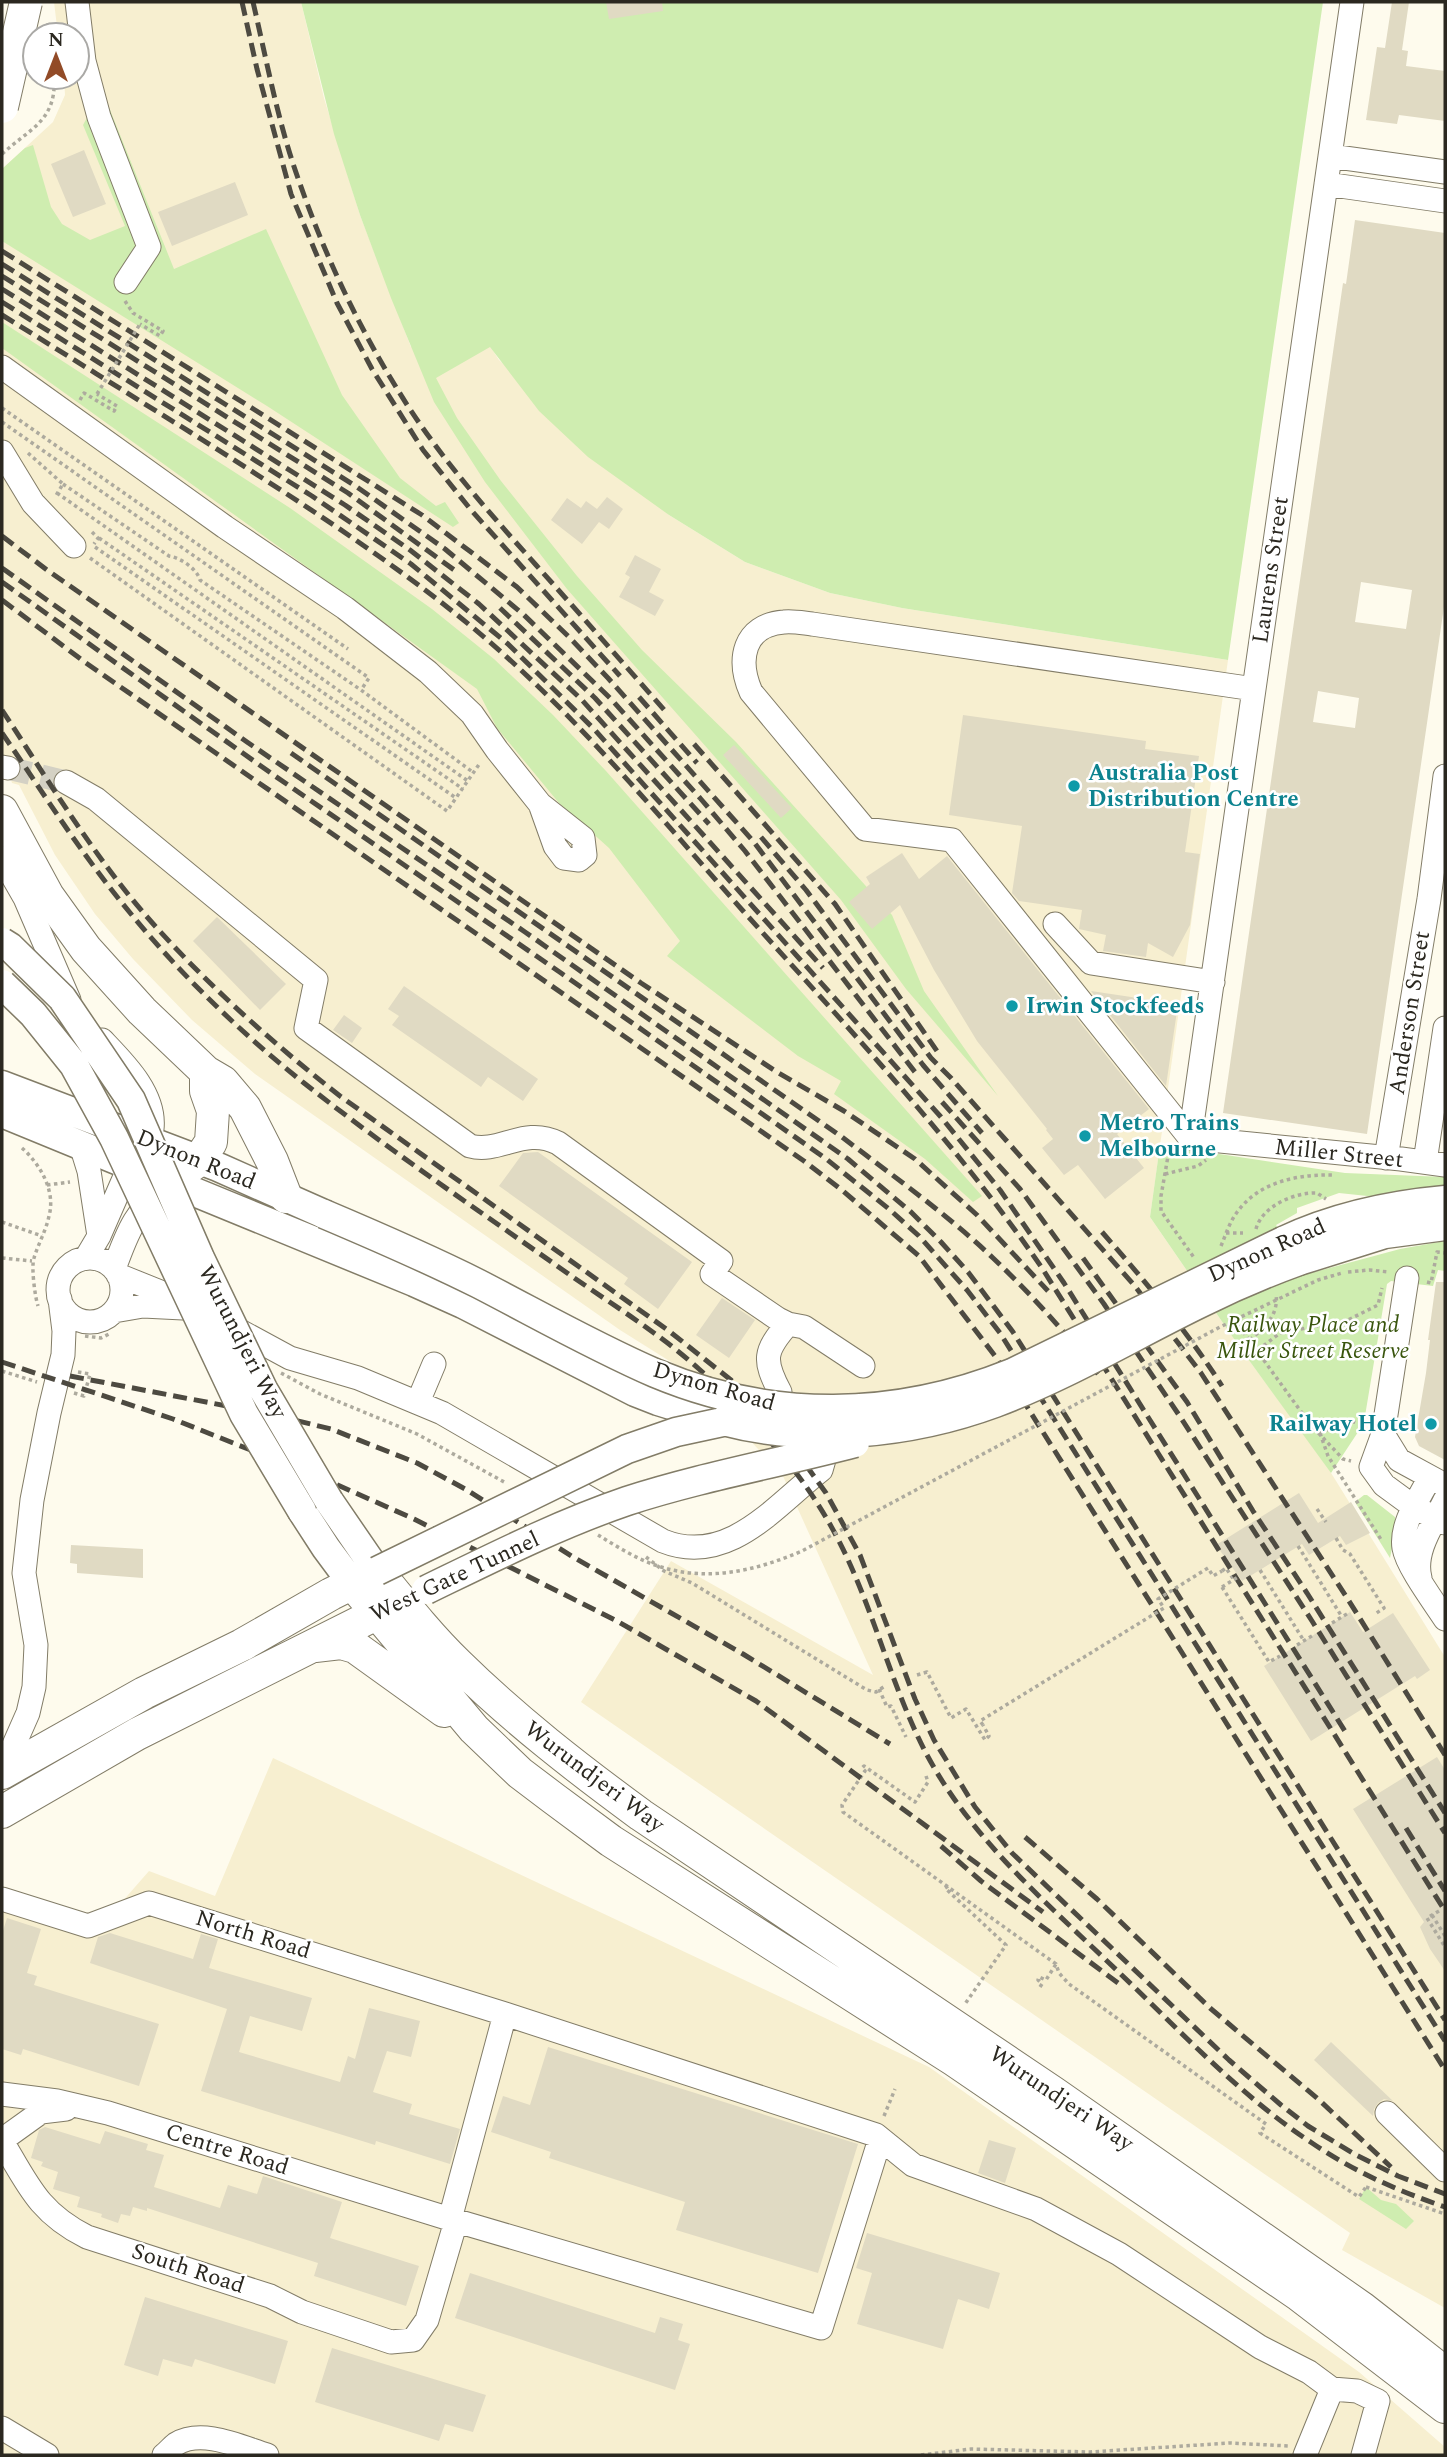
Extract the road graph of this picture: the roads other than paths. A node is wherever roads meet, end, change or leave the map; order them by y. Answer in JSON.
{"nodes":[{"id":1,"x":26,"y":2,"type":"edge"},
{"id":2,"x":77,"y":2,"type":"edge"},
{"id":3,"x":1352,"y":2,"type":"edge"},
{"id":4,"x":2,"y":107,"type":"edge"},
{"id":5,"x":1330,"y":156,"type":"junction"},
{"id":6,"x":1445,"y":172,"type":"edge"},
{"id":7,"x":1326,"y":184,"type":"junction"},
{"id":8,"x":1445,"y":201,"type":"edge"},
{"id":9,"x":126,"y":282,"type":"dead end"},
{"id":10,"x":2,"y":367,"type":"edge"},
{"id":11,"x":11,"y":445,"type":"edge"},
{"id":12,"x":83,"y":544,"type":"road end"},
{"id":13,"x":1254,"y":689,"type":"junction"},
{"id":14,"x":1445,"y":776,"type":"edge"},
{"id":15,"x":66,"y":782,"type":"tunnel mouth"},
{"id":16,"x":540,"y":804,"type":"dead end"},
{"id":17,"x":2,"y":811,"type":"edge"},
{"id":18,"x":1442,"y":820,"type":"edge"},
{"id":19,"x":2,"y":858,"type":"edge"},
{"id":20,"x":1439,"y":869,"type":"edge"},
{"id":21,"x":1437,"y":900,"type":"edge"},
{"id":22,"x":1055,"y":924,"type":"dead end"},
{"id":23,"x":2,"y":942,"type":"edge"},
{"id":24,"x":1213,"y":982,"type":"junction"},
{"id":25,"x":2,"y":984,"type":"edge"},
{"id":26,"x":1445,"y":1028,"type":"edge"},
{"id":27,"x":205,"y":1072,"type":"junction"},
{"id":28,"x":1398,"y":1089,"type":"junction"},
{"id":29,"x":1436,"y":1095,"type":"junction"},
{"id":30,"x":4,"y":1100,"type":"edge"},
{"id":31,"x":1181,"y":1139,"type":"junction"},
{"id":32,"x":146,"y":1140,"type":"junction"},
{"id":33,"x":81,"y":1145,"type":"junction"},
{"id":34,"x":1386,"y":1158,"type":"junction"},
{"id":35,"x":199,"y":1160,"type":"junction"},
{"id":36,"x":1435,"y":1164,"type":"edge"},
{"id":37,"x":130,"y":1165,"type":"junction"},
{"id":38,"x":169,"y":1182,"type":"junction"},
{"id":39,"x":286,"y":1197,"type":"junction"},
{"id":40,"x":1445,"y":1200,"type":"edge"},
{"id":41,"x":1445,"y":1226,"type":"edge"},
{"id":42,"x":318,"y":1227,"type":"junction"},
{"id":43,"x":99,"y":1236,"type":"junction"},
{"id":44,"x":1291,"y":1251,"type":"junction"},
{"id":45,"x":86,"y":1258,"type":"junction"},
{"id":46,"x":116,"y":1272,"type":"junction"},
{"id":47,"x":1397,"y":1275,"type":"road end"},
{"id":48,"x":60,"y":1300,"type":"junction"},
{"id":49,"x":112,"y":1313,"type":"junction"},
{"id":50,"x":213,"y":1316,"type":"junction"},
{"id":51,"x":788,"y":1324,"type":"junction"},
{"id":52,"x":434,"y":1364,"type":"dead end"},
{"id":53,"x":62,"y":1365,"type":"junction"},
{"id":54,"x":863,"y":1366,"type":"dead end"},
{"id":55,"x":780,"y":1392,"type":"dead end"},
{"id":56,"x":418,"y":1402,"type":"junction"},
{"id":57,"x":822,"y":1410,"type":"junction"},
{"id":58,"x":939,"y":1420,"type":"junction"},
{"id":59,"x":723,"y":1421,"type":"junction"},
{"id":60,"x":1382,"y":1434,"type":"junction"},
{"id":61,"x":825,"y":1456,"type":"dead end"},
{"id":62,"x":1438,"y":1481,"type":"edge"},
{"id":63,"x":1415,"y":1507,"type":"junction"},
{"id":64,"x":1442,"y":1514,"type":"edge"},
{"id":65,"x":365,"y":1577,"type":"junction"},
{"id":66,"x":1420,"y":1578,"type":"junction"},
{"id":67,"x":389,"y":1607,"type":"junction"},
{"id":68,"x":1445,"y":1619,"type":"edge"},
{"id":69,"x":303,"y":1650,"type":"junction"},
{"id":70,"x":490,"y":1745,"type":"junction"},
{"id":71,"x":2,"y":1773,"type":"edge"},
{"id":72,"x":2,"y":1812,"type":"edge"},
{"id":73,"x":2,"y":1899,"type":"edge"},
{"id":74,"x":505,"y":2014,"type":"junction"},
{"id":75,"x":2,"y":2094,"type":"edge"},
{"id":76,"x":108,"y":2113,"type":"junction"},
{"id":77,"x":1387,"y":2113,"type":"dead end"},
{"id":78,"x":878,"y":2137,"type":"junction"},
{"id":79,"x":4,"y":2138,"type":"edge"},
{"id":80,"x":1445,"y":2170,"type":"edge"},
{"id":81,"x":453,"y":2220,"type":"junction"},
{"id":82,"x":1445,"y":2373,"type":"edge"},
{"id":83,"x":1332,"y":2389,"type":"junction"},
{"id":84,"x":1445,"y":2407,"type":"edge"},
{"id":85,"x":2,"y":2428,"type":"edge"},
{"id":86,"x":1306,"y":2452,"type":"edge"},
{"id":87,"x":47,"y":2455,"type":"edge"},
{"id":88,"x":164,"y":2455,"type":"edge"},
{"id":89,"x":267,"y":2455,"type":"edge"},
{"id":90,"x":1363,"y":2455,"type":"edge"}],
"edges":[{"from":1,"to":4,"type":"highway","bridge":true},
{"from":2,"to":9,"type":"street"},
{"from":3,"to":5,"type":"street","name":"Laurens Street"},
{"from":5,"to":6,"type":"street"},
{"from":5,"to":7,"type":"street","name":"Laurens Street"},
{"from":7,"to":8,"type":"street"},
{"from":7,"to":13,"type":"street","name":"Laurens Street"},
{"from":10,"to":16,"type":"street"},
{"from":11,"to":12,"type":"street"},
{"from":13,"to":24,"type":"street","name":"Laurens Street"},
{"from":13,"to":31,"type":"street"},
{"from":14,"to":18,"type":"street","name":"Anderson Street"},
{"from":15,"to":51,"type":"street"},
{"from":17,"to":27,"type":"highway"},
{"from":18,"to":20,"type":"street","name":"Anderson Street"},
{"from":19,"to":32,"type":"street"},
{"from":20,"to":21,"type":"street","name":"Anderson Street"},
{"from":21,"to":28,"type":"street","name":"Anderson Street"},
{"from":22,"to":24,"type":"street"},
{"from":23,"to":65,"type":"main road","name":"Wurundjeri Way","bridge":true},
{"from":24,"to":31,"type":"street","name":"Laurens Street"},
{"from":25,"to":65,"type":"main road","name":"Wurundjeri Way","bridge":true},
{"from":26,"to":29,"type":"street","name":"Anderson Street"},
{"from":27,"to":35,"type":"highway"},
{"from":27,"to":39,"type":"highway"},
{"from":28,"to":29,"type":"street"},
{"from":28,"to":34,"type":"street","name":"Anderson Street"},
{"from":29,"to":36,"type":"street","name":"Anderson Street"},
{"from":30,"to":32,"type":"main road","name":"Dynon Road"},
{"from":30,"to":33,"type":"main road","name":"Dynon Road"},
{"from":31,"to":34,"type":"street","name":"Miller Street"},
{"from":32,"to":35,"type":"main road","name":"Dynon Road"},
{"from":32,"to":37,"type":"main road"},
{"from":33,"to":37,"type":"main road","name":"Dynon Road"},
{"from":33,"to":43,"type":"street"},
{"from":34,"to":36,"type":"street","name":"Miller Street"},
{"from":35,"to":38,"type":"highway"},
{"from":35,"to":39,"type":"main road","name":"Dynon Road"},
{"from":37,"to":38,"type":"main road","name":"Dynon Road"},
{"from":37,"to":43,"type":"street"},
{"from":38,"to":42,"type":"main road","name":"Dynon Road"},
{"from":38,"to":46,"type":"street"},
{"from":39,"to":42,"type":"main road","name":"Dynon Road"},
{"from":40,"to":44,"type":"main road","name":"Dynon Road"},
{"from":41,"to":44,"type":"main road","name":"Dynon Road"},
{"from":42,"to":57,"type":"main road","name":"Dynon Road","bridge":true},
{"from":42,"to":59,"type":"main road","name":"Dynon Road"},
{"from":43,"to":45,"type":"street"},
{"from":44,"to":57,"type":"main road","name":"Dynon Road","bridge":true},
{"from":44,"to":58,"type":"main road","name":"Dynon Road","bridge":true},
{"from":45,"to":46,"type":"street"},
{"from":45,"to":48,"type":"street"},
{"from":46,"to":49,"type":"street"},
{"from":46,"to":50,"type":"street"},
{"from":47,"to":60,"type":"street"},
{"from":48,"to":49,"type":"street"},
{"from":48,"to":53,"type":"street"},
{"from":49,"to":50,"type":"street"},
{"from":49,"to":53,"type":"street"},
{"from":50,"to":56,"type":"street"},
{"from":51,"to":54,"type":"street"},
{"from":51,"to":55,"type":"street"},
{"from":52,"to":56,"type":"street"},
{"from":53,"to":71,"type":"street"},
{"from":56,"to":61,"type":"street"},
{"from":57,"to":59,"type":"main road","name":"West Gate Tunnel","bridge":true},
{"from":58,"to":59,"type":"main road","name":"Dynon Road","bridge":true},
{"from":58,"to":67,"type":"main road","name":"West Gate Tunnel","bridge":true},
{"from":59,"to":65,"type":"main road","name":"West Gate Tunnel","bridge":true},
{"from":60,"to":62,"type":"street"},
{"from":60,"to":63,"type":"street"},
{"from":62,"to":63,"type":"street"},
{"from":63,"to":64,"type":"street"},
{"from":63,"to":66,"type":"street"},
{"from":64,"to":66,"type":"street"},
{"from":65,"to":67,"type":"highway","name":"Wurundjeri Way"},
{"from":65,"to":71,"type":"highway","name":"West Gate Tunnel"},
{"from":66,"to":68,"type":"street"},
{"from":67,"to":69,"type":"highway","name":"West Gate Tunnel"},
{"from":67,"to":70,"type":"highway","name":"Wurundjeri Way"},
{"from":67,"to":82,"type":"highway","name":"Wurundjeri Way"},
{"from":69,"to":70,"type":"highway"},
{"from":69,"to":72,"type":"highway","name":"West Gate Tunnel"},
{"from":70,"to":84,"type":"highway","name":"Wurundjeri Way"},
{"from":73,"to":74,"type":"street","name":"North Road"},
{"from":74,"to":78,"type":"street","name":"North Road"},
{"from":74,"to":81,"type":"street"},
{"from":75,"to":76,"type":"street","name":"Centre Road"},
{"from":75,"to":79,"type":"street"},
{"from":76,"to":79,"type":"street"},
{"from":76,"to":81,"type":"street","name":"Centre Road"},
{"from":77,"to":80,"type":"street"},
{"from":78,"to":81,"type":"street","name":"Centre Road"},
{"from":78,"to":83,"type":"street"},
{"from":79,"to":81,"type":"street","name":"South Road"},
{"from":83,"to":86,"type":"street"},
{"from":83,"to":90,"type":"street"},
{"from":85,"to":87,"type":"street"},
{"from":88,"to":89,"type":"street"}]}
